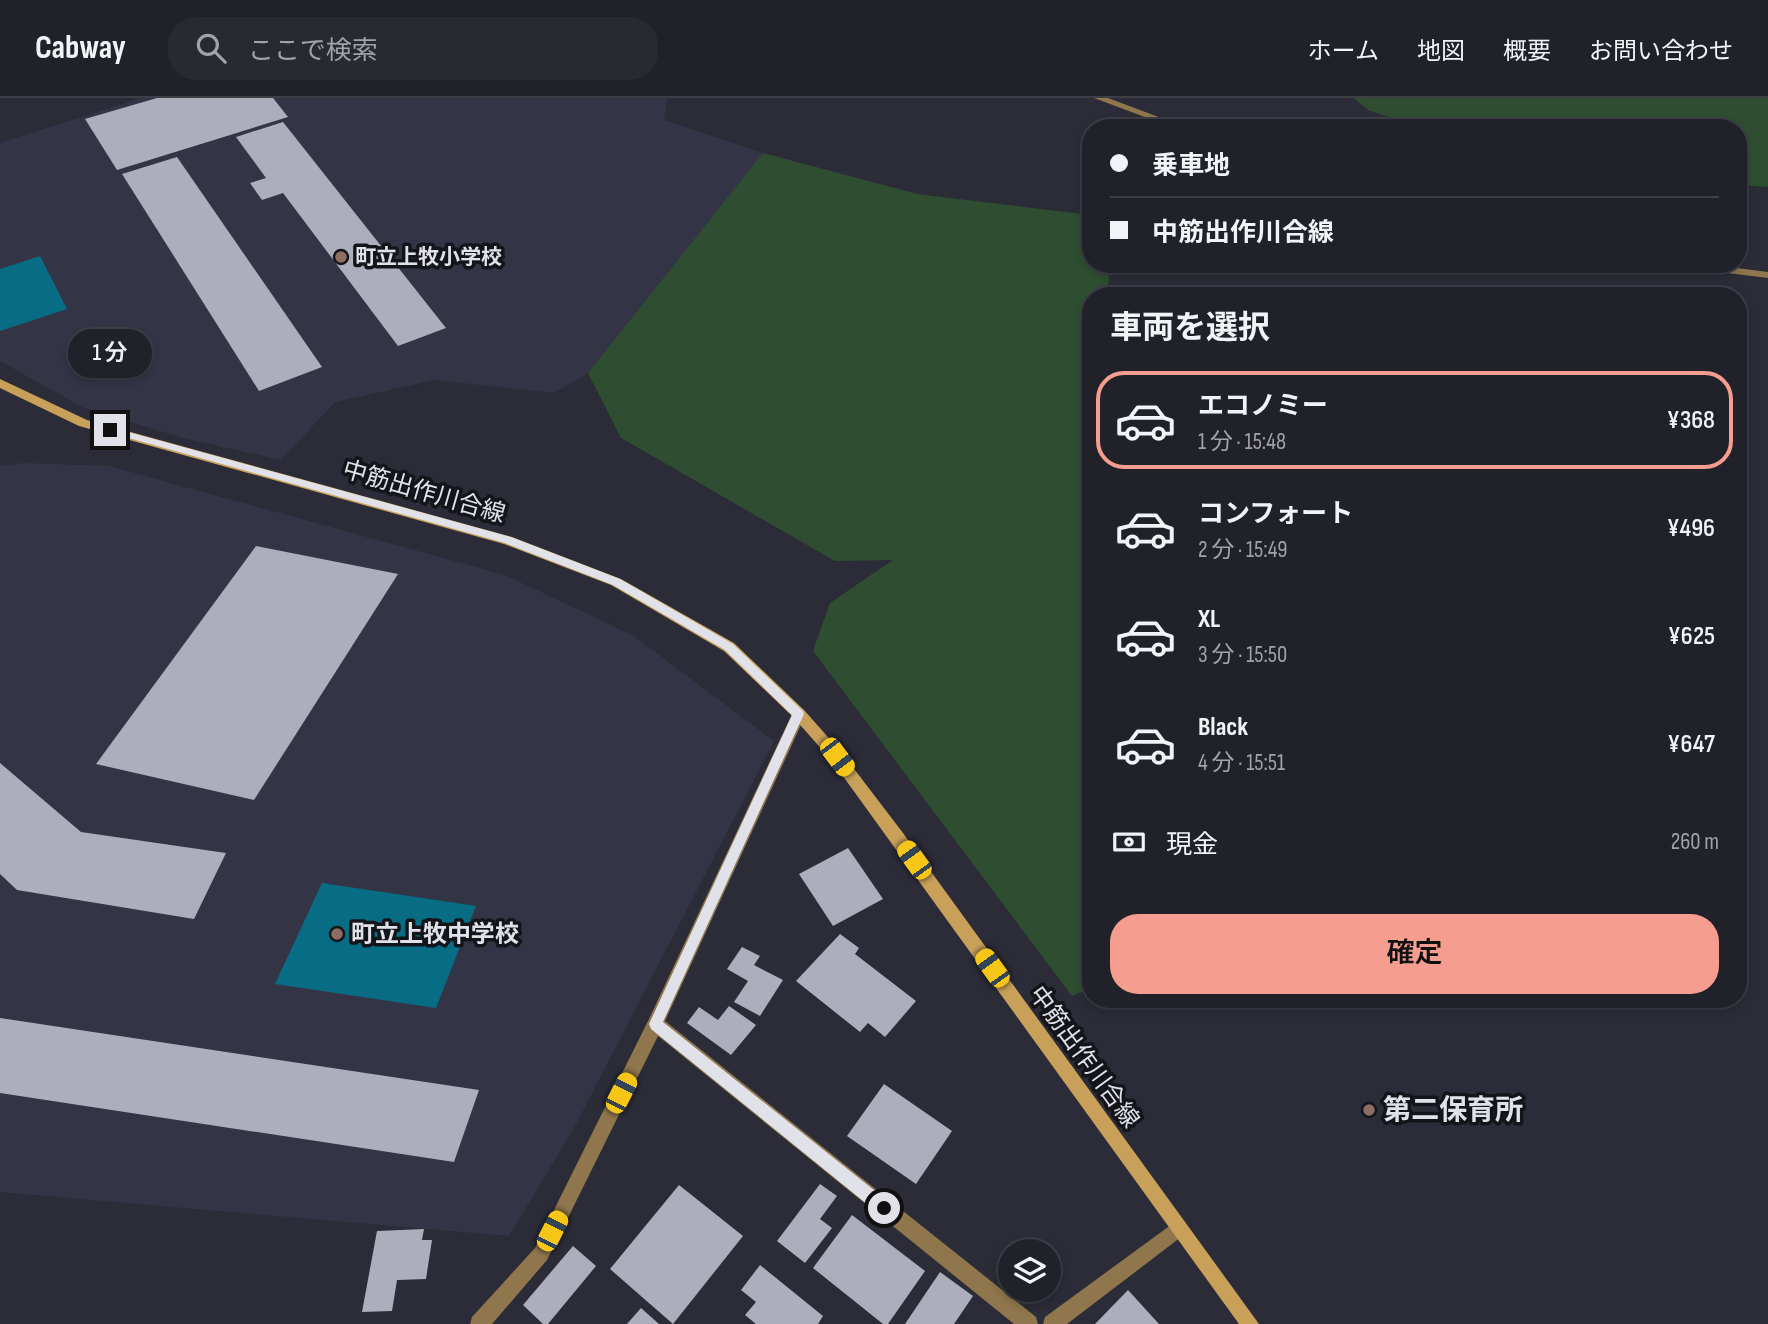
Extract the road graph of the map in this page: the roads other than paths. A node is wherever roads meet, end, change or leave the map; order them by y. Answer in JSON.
{"nodes":[{"id":1,"x":1099,"y":98,"type":"edge"},
{"id":2,"x":1158,"y":119,"type":"edge"},
{"id":3,"x":1747,"y":272,"type":"edge"},
{"id":4,"x":1768,"y":275,"type":"edge"},
{"id":5,"x":0,"y":383,"type":"edge"},
{"id":6,"x":799,"y":714,"type":"junction"},
{"id":7,"x":656,"y":1024,"type":"junction"},
{"id":8,"x":1179,"y":1228,"type":"junction"},
{"id":9,"x":479,"y":1324,"type":"edge"},
{"id":10,"x":1029,"y":1324,"type":"edge"},
{"id":11,"x":1052,"y":1324,"type":"edge"},
{"id":12,"x":1250,"y":1324,"type":"edge"}],
"edges":[{"from":1,"to":2,"type":"street"},
{"from":3,"to":4,"type":"street"},
{"from":5,"to":6,"type":"main road","name":"中筋出作川合線"},
{"from":6,"to":7,"type":"street"},
{"from":6,"to":8,"type":"main road","name":"中筋出作川合線"},
{"from":7,"to":9,"type":"street"},
{"from":7,"to":10,"type":"street"},
{"from":8,"to":11,"type":"street"},
{"from":8,"to":12,"type":"main road","name":"中筋出作川合線"}]}
